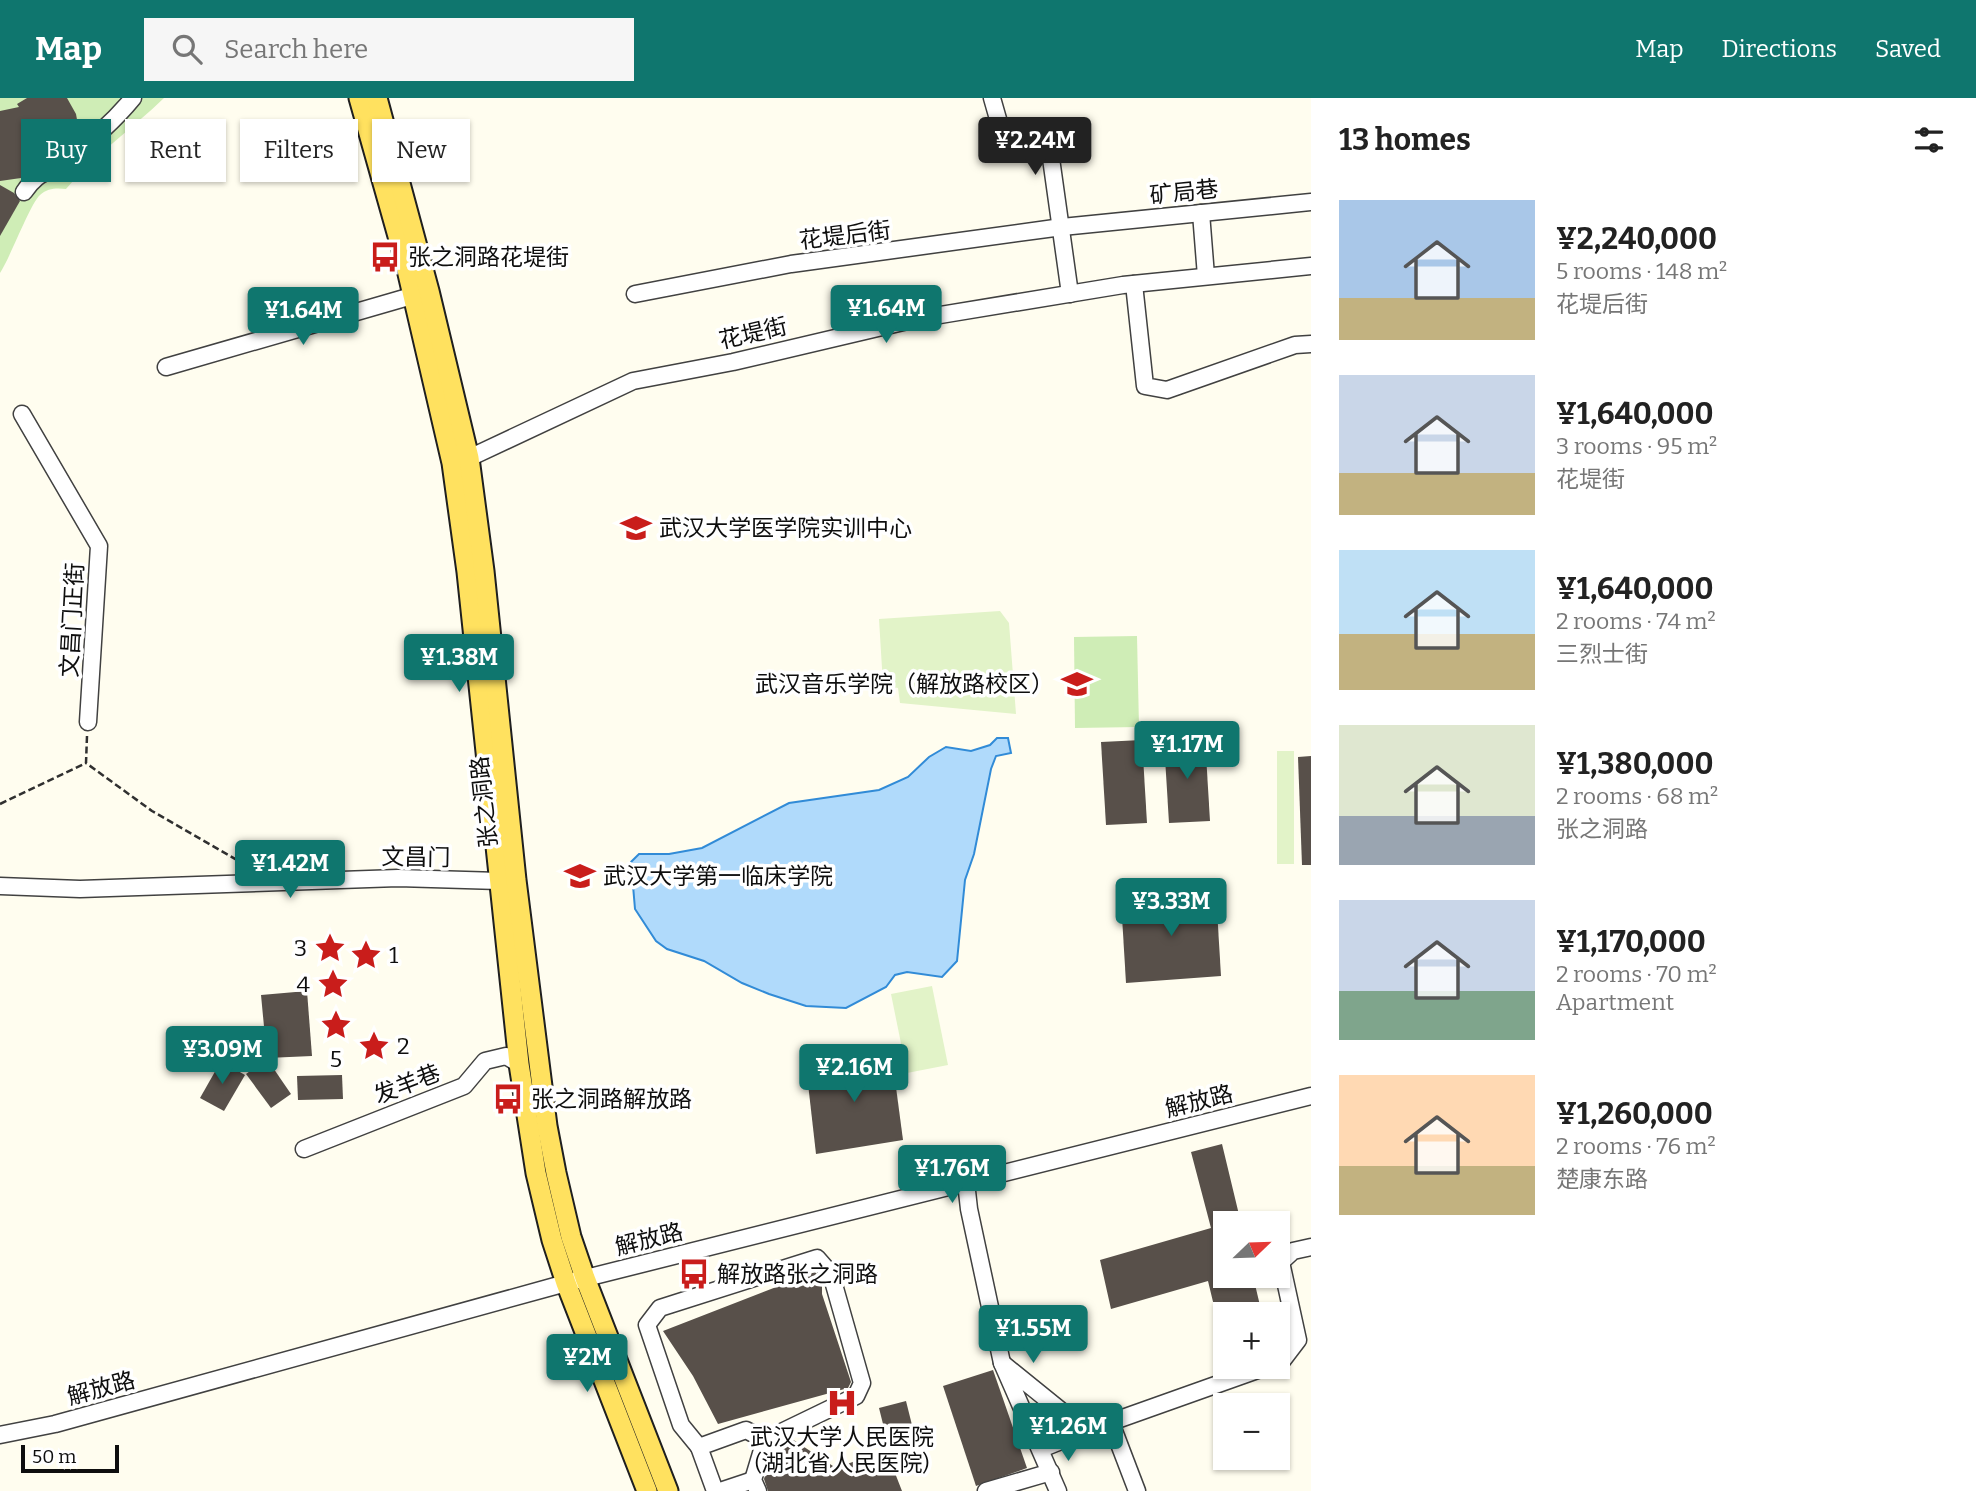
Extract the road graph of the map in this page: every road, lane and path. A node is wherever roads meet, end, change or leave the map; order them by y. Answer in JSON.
{"nodes":[{"id":1,"x":133,"y":98,"type":"edge"},
{"id":2,"x":359,"y":98,"type":"edge"},
{"id":3,"x":377,"y":98,"type":"edge"},
{"id":4,"x":992,"y":98,"type":"edge"},
{"id":5,"x":24,"y":192,"type":"dead end"},
{"id":6,"x":1311,"y":202,"type":"edge"},
{"id":7,"x":1201,"y":213,"type":"junction"},
{"id":8,"x":1062,"y":227,"type":"junction"},
{"id":9,"x":1311,"y":266,"type":"edge"},
{"id":10,"x":1206,"y":276,"type":"junction"},
{"id":11,"x":1134,"y":284,"type":"junction"},
{"id":12,"x":421,"y":293,"type":"junction"},
{"id":13,"x":635,"y":294,"type":"dead end"},
{"id":14,"x":1070,"y":294,"type":"junction"},
{"id":15,"x":1311,"y":344,"type":"edge"},
{"id":16,"x":166,"y":367,"type":"dead end"},
{"id":17,"x":22,"y":414,"type":"dead end"},
{"id":18,"x":469,"y":458,"type":"junction"},
{"id":19,"x":88,"y":722,"type":"joint"},
{"id":20,"x":86,"y":763,"type":"junction"},
{"id":21,"x":0,"y":804,"type":"edge"},
{"id":22,"x":254,"y":870,"type":"dead end"},
{"id":23,"x":499,"y":881,"type":"junction"},
{"id":24,"x":0,"y":886,"type":"edge"},
{"id":25,"x":519,"y":1064,"type":"junction"},
{"id":26,"x":1311,"y":1096,"type":"edge"},
{"id":27,"x":304,"y":1149,"type":"dead end"},
{"id":28,"x":966,"y":1182,"type":"junction"},
{"id":29,"x":1311,"y":1247,"type":"edge"},
{"id":30,"x":585,"y":1278,"type":"junction"},
{"id":31,"x":566,"y":1283,"type":"junction"},
{"id":32,"x":1290,"y":1302,"type":"edge"},
{"id":33,"x":1290,"y":1303,"type":"edge"},
{"id":34,"x":1290,"y":1350,"type":"edge"},
{"id":35,"x":1002,"y":1363,"type":"junction"},
{"id":36,"x":1233,"y":1379,"type":"edge"},
{"id":37,"x":1111,"y":1423,"type":"junction"},
{"id":38,"x":1086,"y":1431,"type":"junction"},
{"id":39,"x":0,"y":1435,"type":"edge"},
{"id":40,"x":765,"y":1440,"type":"junction"},
{"id":41,"x":699,"y":1447,"type":"junction"},
{"id":42,"x":1041,"y":1449,"type":"junction"},
{"id":43,"x":1051,"y":1472,"type":"junction"},
{"id":44,"x":756,"y":1485,"type":"edge"},
{"id":45,"x":647,"y":1491,"type":"edge"},
{"id":46,"x":668,"y":1491,"type":"edge"},
{"id":47,"x":718,"y":1491,"type":"edge"},
{"id":48,"x":986,"y":1491,"type":"edge"},
{"id":49,"x":1058,"y":1491,"type":"edge"},
{"id":50,"x":1137,"y":1491,"type":"edge"}],
"edges":[{"from":1,"to":5,"type":"street"},
{"from":2,"to":12,"type":"main road","name":"张之洞路"},
{"from":3,"to":12,"type":"main road","name":"张之洞路"},
{"from":4,"to":8,"type":"street"},
{"from":6,"to":7,"type":"street","name":"矿局巷"},
{"from":7,"to":8,"type":"street","name":"矿局巷"},
{"from":7,"to":10,"type":"street"},
{"from":8,"to":13,"type":"street","name":"花堤后街"},
{"from":8,"to":14,"type":"street"},
{"from":9,"to":10,"type":"street","name":"花堤街"},
{"from":10,"to":11,"type":"street","name":"花堤街"},
{"from":11,"to":14,"type":"street","name":"花堤街"},
{"from":11,"to":15,"type":"street"},
{"from":12,"to":16,"type":"street"},
{"from":12,"to":18,"type":"main road","name":"张之洞路"},
{"from":12,"to":23,"type":"main road","name":"张之洞路"},
{"from":14,"to":18,"type":"street","name":"花堤街"},
{"from":17,"to":19,"type":"street","name":"文昌门正街"},
{"from":18,"to":30,"type":"main road","name":"张之洞路"},
{"from":19,"to":20,"type":"path"},
{"from":20,"to":21,"type":"path"},
{"from":20,"to":22,"type":"path"},
{"from":23,"to":24,"type":"street","name":"文昌门"},
{"from":23,"to":25,"type":"main road","name":"张之洞路"},
{"from":25,"to":27,"type":"street","name":"发羊巷"},
{"from":25,"to":31,"type":"main road","name":"张之洞路"},
{"from":26,"to":28,"type":"street","name":"解放路"},
{"from":28,"to":30,"type":"street","name":"解放路"},
{"from":28,"to":35,"type":"street"},
{"from":29,"to":32,"type":"street"},
{"from":30,"to":31,"type":"street","name":"解放路"},
{"from":30,"to":46,"type":"main road","name":"张之洞路"},
{"from":31,"to":39,"type":"street","name":"解放路"},
{"from":31,"to":45,"type":"main road","name":"张之洞路"},
{"from":33,"to":34,"type":"street"},
{"from":35,"to":38,"type":"street"},
{"from":35,"to":42,"type":"street"},
{"from":36,"to":37,"type":"street"},
{"from":37,"to":38,"type":"street"},
{"from":37,"to":50,"type":"street"},
{"from":38,"to":42,"type":"street"},
{"from":40,"to":41,"type":"street"},
{"from":40,"to":41,"type":"street"},
{"from":40,"to":44,"type":"street"},
{"from":41,"to":47,"type":"street"},
{"from":42,"to":43,"type":"street"},
{"from":43,"to":48,"type":"street"},
{"from":43,"to":49,"type":"street"},
{"from":44,"to":47,"type":"street"}]}
